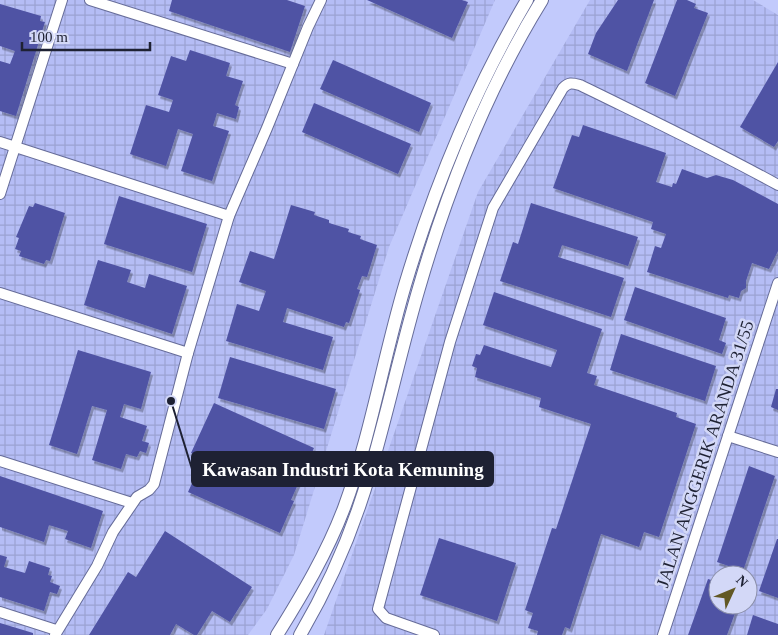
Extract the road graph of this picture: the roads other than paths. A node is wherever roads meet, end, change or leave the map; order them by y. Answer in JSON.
{"nodes":[{"id":1,"x":62,"y":0,"type":"edge"},
{"id":2,"x":90,"y":0,"type":"edge"},
{"id":3,"x":321,"y":0,"type":"edge"},
{"id":4,"x":527,"y":0,"type":"edge"},
{"id":5,"x":542,"y":0,"type":"edge"},
{"id":6,"x":293,"y":64,"type":"junction"},
{"id":7,"x":0,"y":142,"type":"edge"},
{"id":8,"x":15,"y":147,"type":"junction"},
{"id":9,"x":778,"y":185,"type":"edge"},
{"id":10,"x":0,"y":194,"type":"edge"},
{"id":11,"x":229,"y":216,"type":"junction"},
{"id":12,"x":778,"y":284,"type":"edge"},
{"id":13,"x":0,"y":293,"type":"edge"},
{"id":14,"x":188,"y":354,"type":"junction"},
{"id":15,"x":728,"y":436,"type":"junction"},
{"id":16,"x":778,"y":452,"type":"edge"},
{"id":17,"x":0,"y":461,"type":"edge"},
{"id":18,"x":132,"y":503,"type":"junction"},
{"id":19,"x":0,"y":612,"type":"edge"},
{"id":20,"x":56,"y":633,"type":"edge"},
{"id":21,"x":277,"y":635,"type":"edge"},
{"id":22,"x":300,"y":635,"type":"edge"},
{"id":23,"x":434,"y":635,"type":"edge"},
{"id":24,"x":663,"y":635,"type":"edge"}],
"edges":[{"from":1,"to":8,"type":"street"},
{"from":2,"to":6,"type":"street"},
{"from":3,"to":6,"type":"street"},
{"from":4,"to":21,"type":"main road"},
{"from":5,"to":22,"type":"main road"},
{"from":6,"to":11,"type":"street"},
{"from":7,"to":8,"type":"street"},
{"from":8,"to":10,"type":"street"},
{"from":8,"to":11,"type":"street"},
{"from":9,"to":23,"type":"street"},
{"from":11,"to":14,"type":"street"},
{"from":12,"to":15,"type":"street","name":"JALAN ANGGERIK ARANDA 31/55"},
{"from":13,"to":14,"type":"street"},
{"from":14,"to":18,"type":"street"},
{"from":15,"to":16,"type":"street"},
{"from":15,"to":24,"type":"street","name":"JALAN ANGGERIK ARANDA 31/55"},
{"from":17,"to":18,"type":"street"},
{"from":18,"to":20,"type":"street"},
{"from":19,"to":20,"type":"street"}]}
